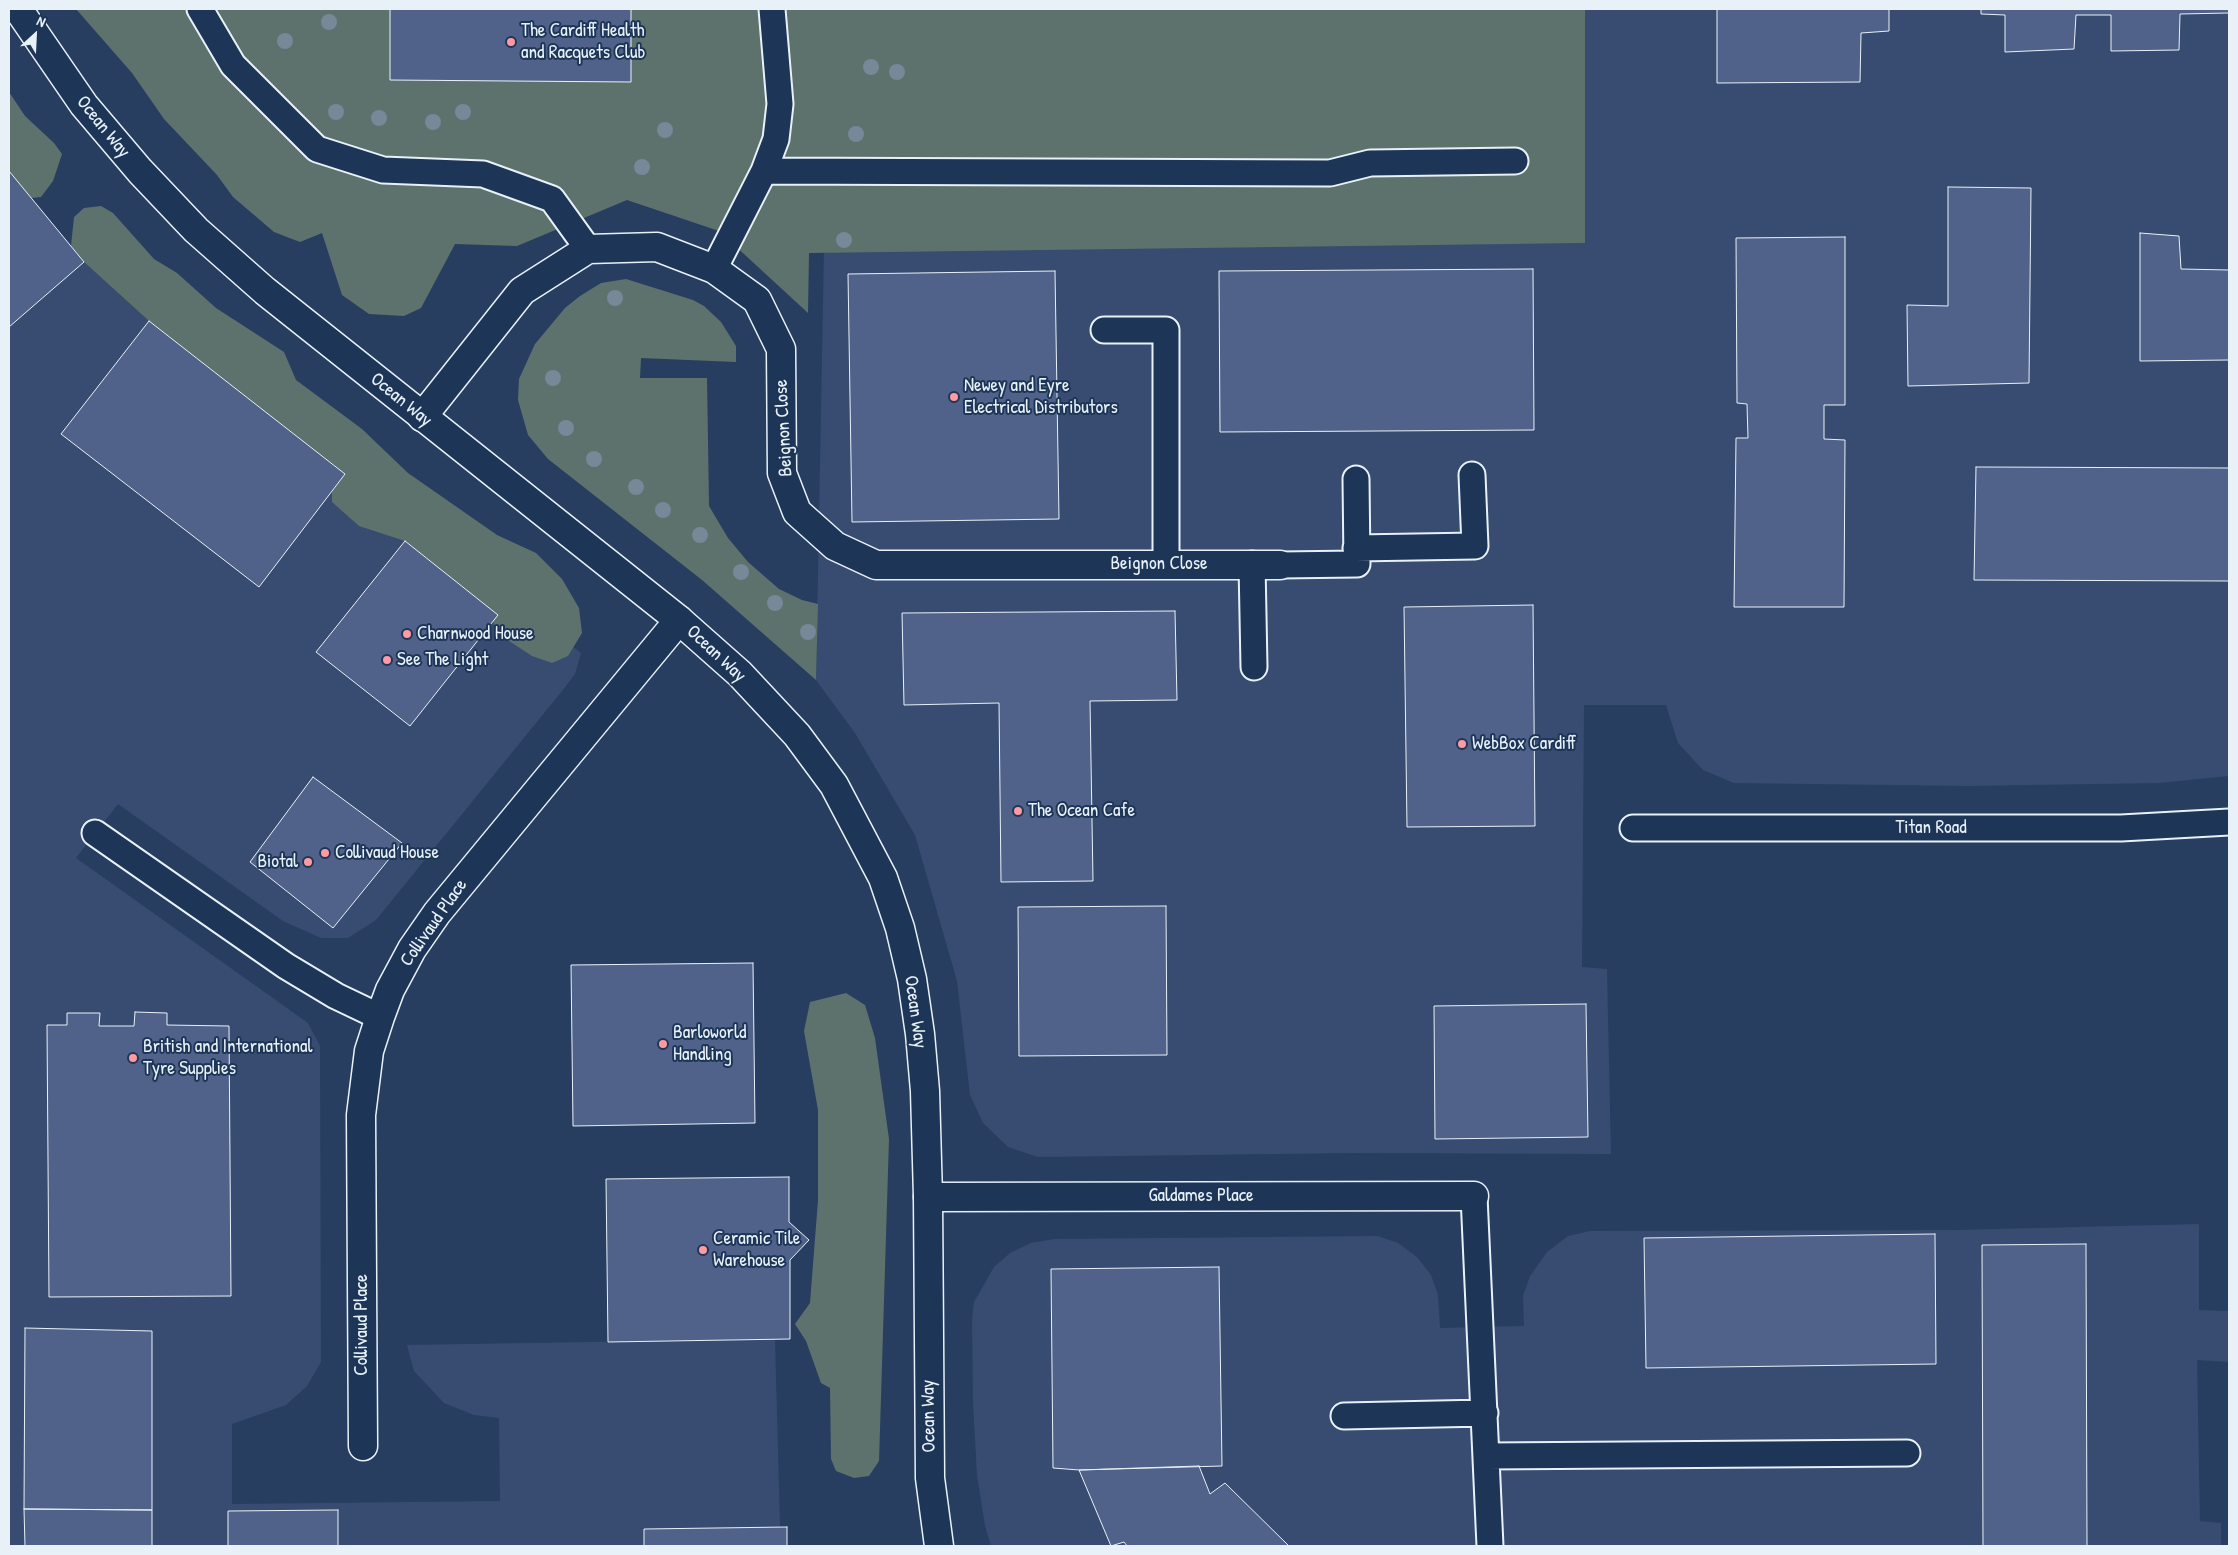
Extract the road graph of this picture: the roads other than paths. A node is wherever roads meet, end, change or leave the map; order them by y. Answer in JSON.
{"nodes":[{"id":1,"x":18,"y":9,"type":"edge"},
{"id":2,"x":200,"y":9,"type":"edge"},
{"id":3,"x":772,"y":9,"type":"edge"},
{"id":4,"x":1515,"y":160,"type":"dead end"},
{"id":5,"x":764,"y":171,"type":"junction"},
{"id":6,"x":588,"y":249,"type":"junction"},
{"id":7,"x":714,"y":269,"type":"junction"},
{"id":8,"x":1104,"y":330,"type":"dead end"},
{"id":9,"x":422,"y":417,"type":"junction"},
{"id":10,"x":1472,"y":475,"type":"dead end"},
{"id":11,"x":1356,"y":478,"type":"dead end"},
{"id":12,"x":1356,"y":548,"type":"junction"},
{"id":13,"x":1166,"y":564,"type":"junction"},
{"id":14,"x":1252,"y":564,"type":"junction"},
{"id":15,"x":1280,"y":565,"type":"joint"},
{"id":16,"x":679,"y":620,"type":"junction"},
{"id":17,"x":1254,"y":667,"type":"dead end"},
{"id":18,"x":2229,"y":822,"type":"edge"},
{"id":19,"x":1633,"y":828,"type":"dead end"},
{"id":20,"x":95,"y":833,"type":"dead end"},
{"id":21,"x":380,"y":1016,"type":"junction"},
{"id":22,"x":1474,"y":1196,"type":"joint"},
{"id":23,"x":928,"y":1197,"type":"junction"},
{"id":24,"x":1485,"y":1412,"type":"junction"},
{"id":25,"x":1344,"y":1416,"type":"dead end"},
{"id":26,"x":363,"y":1446,"type":"dead end"},
{"id":27,"x":1907,"y":1453,"type":"dead end"},
{"id":28,"x":1487,"y":1456,"type":"junction"},
{"id":29,"x":939,"y":1546,"type":"edge"},
{"id":30,"x":1490,"y":1546,"type":"edge"}],
"edges":[{"from":1,"to":9,"type":"street","name":"Ocean Way"},
{"from":2,"to":6,"type":"lane"},
{"from":3,"to":5,"type":"lane"},
{"from":4,"to":5,"type":"lane"},
{"from":5,"to":7,"type":"lane"},
{"from":6,"to":7,"type":"street","name":"Beignon Close"},
{"from":6,"to":9,"type":"street"},
{"from":7,"to":13,"type":"street","name":"Beignon Close"},
{"from":8,"to":13,"type":"lane"},
{"from":9,"to":16,"type":"street","name":"Ocean Way"},
{"from":10,"to":12,"type":"lane"},
{"from":11,"to":12,"type":"lane"},
{"from":12,"to":15,"type":"lane"},
{"from":13,"to":14,"type":"street","name":"Beignon Close"},
{"from":14,"to":15,"type":"street","name":"Beignon Close"},
{"from":14,"to":17,"type":"lane"},
{"from":16,"to":21,"type":"street","name":"Collivaud Place"},
{"from":16,"to":23,"type":"street","name":"Ocean Way"},
{"from":18,"to":19,"type":"lane","name":"Titan Road"},
{"from":20,"to":21,"type":"lane"},
{"from":21,"to":26,"type":"street","name":"Collivaud Place"},
{"from":22,"to":23,"type":"street","name":"Galdames Place"},
{"from":22,"to":24,"type":"lane"},
{"from":23,"to":29,"type":"street","name":"Ocean Way"},
{"from":24,"to":25,"type":"lane"},
{"from":24,"to":28,"type":"lane"},
{"from":27,"to":28,"type":"lane"},
{"from":28,"to":30,"type":"lane"}]}
